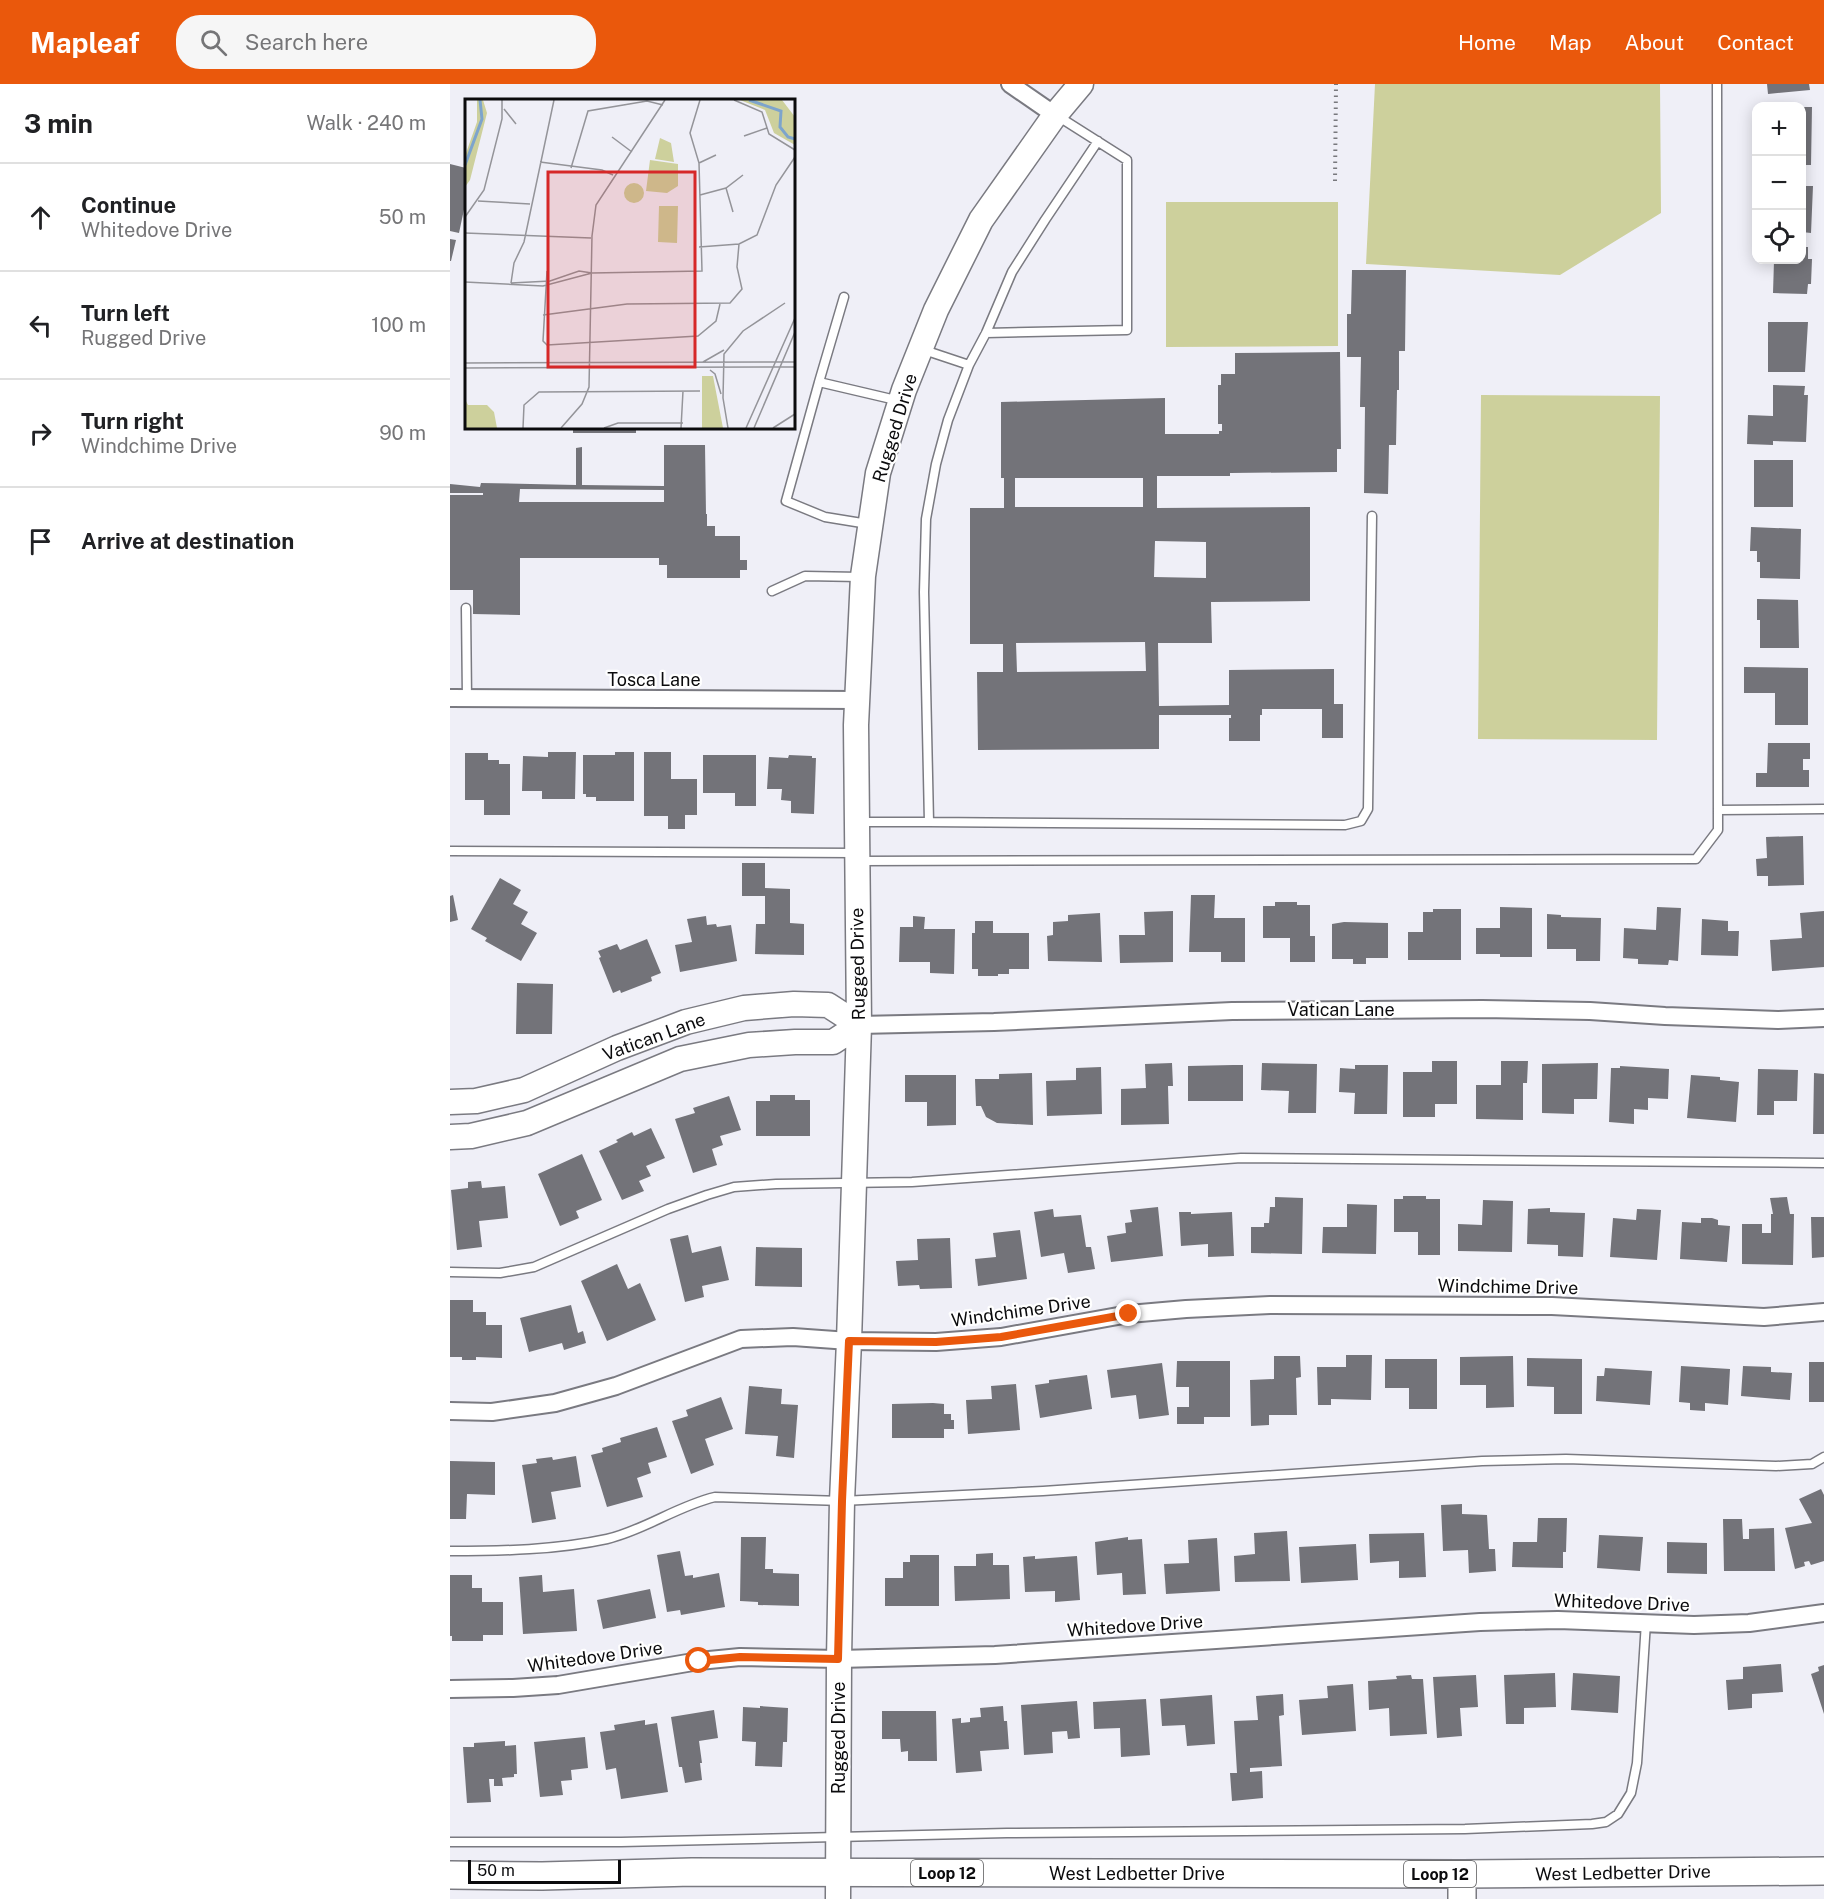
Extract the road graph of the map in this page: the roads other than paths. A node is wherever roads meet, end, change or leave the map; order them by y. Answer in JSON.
{"nodes":[{"id":1,"x":1010,"y":84,"type":"edge"},
{"id":2,"x":1081,"y":84,"type":"edge"},
{"id":3,"x":1717,"y":84,"type":"edge"},
{"id":4,"x":1055,"y":115,"type":"junction"},
{"id":5,"x":1098,"y":141,"type":"junction"},
{"id":6,"x":844,"y":297,"type":"dead end"},
{"id":7,"x":986,"y":333,"type":"junction"},
{"id":8,"x":920,"y":348,"type":"junction"},
{"id":9,"x":969,"y":365,"type":"junction"},
{"id":10,"x":819,"y":382,"type":"junction"},
{"id":11,"x":900,"y":402,"type":"junction"},
{"id":12,"x":1372,"y":516,"type":"dead end"},
{"id":13,"x":871,"y":525,"type":"junction"},
{"id":14,"x":863,"y":576,"type":"junction"},
{"id":15,"x":772,"y":591,"type":"dead end"},
{"id":16,"x":466,"y":608,"type":"dead end"},
{"id":17,"x":458,"y":698,"type":"edge"},
{"id":18,"x":857,"y":700,"type":"junction"},
{"id":19,"x":1824,"y":809,"type":"edge"},
{"id":20,"x":1718,"y":810,"type":"junction"},
{"id":21,"x":857,"y":822,"type":"junction"},
{"id":22,"x":929,"y":822,"type":"junction"},
{"id":23,"x":450,"y":850,"type":"edge"},
{"id":24,"x":857,"y":857,"type":"junction"},
{"id":25,"x":1824,"y":1018,"type":"edge"},
{"id":26,"x":859,"y":1025,"type":"junction"},
{"id":27,"x":450,"y":1101,"type":"edge"},
{"id":28,"x":450,"y":1137,"type":"edge"},
{"id":29,"x":1824,"y":1163,"type":"edge"},
{"id":30,"x":855,"y":1183,"type":"junction"},
{"id":31,"x":450,"y":1272,"type":"edge"},
{"id":32,"x":1824,"y":1312,"type":"edge"},
{"id":33,"x":849,"y":1341,"type":"junction"},
{"id":34,"x":450,"y":1411,"type":"edge"},
{"id":35,"x":1824,"y":1457,"type":"edge"},
{"id":36,"x":842,"y":1501,"type":"junction"},
{"id":37,"x":450,"y":1551,"type":"edge"},
{"id":38,"x":1824,"y":1613,"type":"edge"},
{"id":39,"x":1646,"y":1622,"type":"junction"},
{"id":40,"x":838,"y":1659,"type":"junction"},
{"id":41,"x":450,"y":1689,"type":"edge"},
{"id":42,"x":838,"y":1836,"type":"junction"},
{"id":43,"x":450,"y":1842,"type":"edge"},
{"id":44,"x":1824,"y":1864,"type":"edge"},
{"id":45,"x":1824,"y":1870,"type":"edge"},
{"id":46,"x":1794,"y":1871,"type":"junction"},
{"id":47,"x":450,"y":1875,"type":"edge"},
{"id":48,"x":838,"y":1886,"type":"edge"},
{"id":49,"x":1462,"y":1887,"type":"edge"}],
"edges":[{"from":1,"to":4,"type":"street"},
{"from":2,"to":4,"type":"street","name":"Rugged Drive"},
{"from":3,"to":20,"type":"lane"},
{"from":4,"to":5,"type":"lane"},
{"from":4,"to":8,"type":"street","name":"Rugged Drive"},
{"from":5,"to":7,"type":"lane"},
{"from":5,"to":7,"type":"lane"},
{"from":6,"to":10,"type":"lane"},
{"from":7,"to":9,"type":"lane"},
{"from":8,"to":9,"type":"lane"},
{"from":8,"to":11,"type":"street","name":"Rugged Drive"},
{"from":9,"to":22,"type":"lane"},
{"from":10,"to":11,"type":"lane"},
{"from":10,"to":13,"type":"lane"},
{"from":11,"to":13,"type":"street","name":"Rugged Drive"},
{"from":12,"to":22,"type":"lane"},
{"from":13,"to":14,"type":"street","name":"Rugged Drive"},
{"from":14,"to":15,"type":"lane"},
{"from":14,"to":18,"type":"street","name":"Rugged Drive"},
{"from":16,"to":17,"type":"lane"},
{"from":17,"to":18,"type":"street","name":"Tosca Lane"},
{"from":18,"to":21,"type":"street","name":"Rugged Drive"},
{"from":19,"to":20,"type":"lane"},
{"from":20,"to":24,"type":"lane"},
{"from":21,"to":22,"type":"lane"},
{"from":21,"to":24,"type":"street","name":"Rugged Drive"},
{"from":23,"to":24,"type":"lane"},
{"from":24,"to":26,"type":"street","name":"Rugged Drive"},
{"from":25,"to":26,"type":"street","name":"Vatican Lane"},
{"from":26,"to":27,"type":"street","name":"Vatican Lane"},
{"from":26,"to":28,"type":"street","name":"Vatican Lane"},
{"from":26,"to":30,"type":"street","name":"Rugged Drive"},
{"from":29,"to":30,"type":"lane"},
{"from":30,"to":31,"type":"lane"},
{"from":30,"to":33,"type":"street","name":"Rugged Drive"},
{"from":32,"to":33,"type":"street","name":"Windchime Drive"},
{"from":33,"to":34,"type":"street","name":"Windchime Drive"},
{"from":33,"to":36,"type":"street","name":"Rugged Drive"},
{"from":35,"to":36,"type":"lane"},
{"from":36,"to":37,"type":"lane"},
{"from":36,"to":40,"type":"street","name":"Rugged Drive"},
{"from":38,"to":39,"type":"street","name":"Whitedove Drive"},
{"from":39,"to":40,"type":"street","name":"Whitedove Drive"},
{"from":39,"to":42,"type":"lane"},
{"from":40,"to":41,"type":"street","name":"Whitedove Drive"},
{"from":40,"to":42,"type":"street","name":"Rugged Drive"},
{"from":42,"to":43,"type":"lane"},
{"from":42,"to":48,"type":"street","name":"Rugged Drive"},
{"from":44,"to":46,"type":"main road"},
{"from":45,"to":46,"type":"main road","name":"West Ledbetter Drive","number":"Loop 12"},
{"from":46,"to":49,"type":"main road","name":"West Ledbetter Drive","number":"Loop 12"},
{"from":47,"to":48,"type":"main road","name":"West Ledbetter Drive","number":"Loop 12"},
{"from":48,"to":49,"type":"main road","name":"West Ledbetter Drive","number":"Loop 12"}]}
